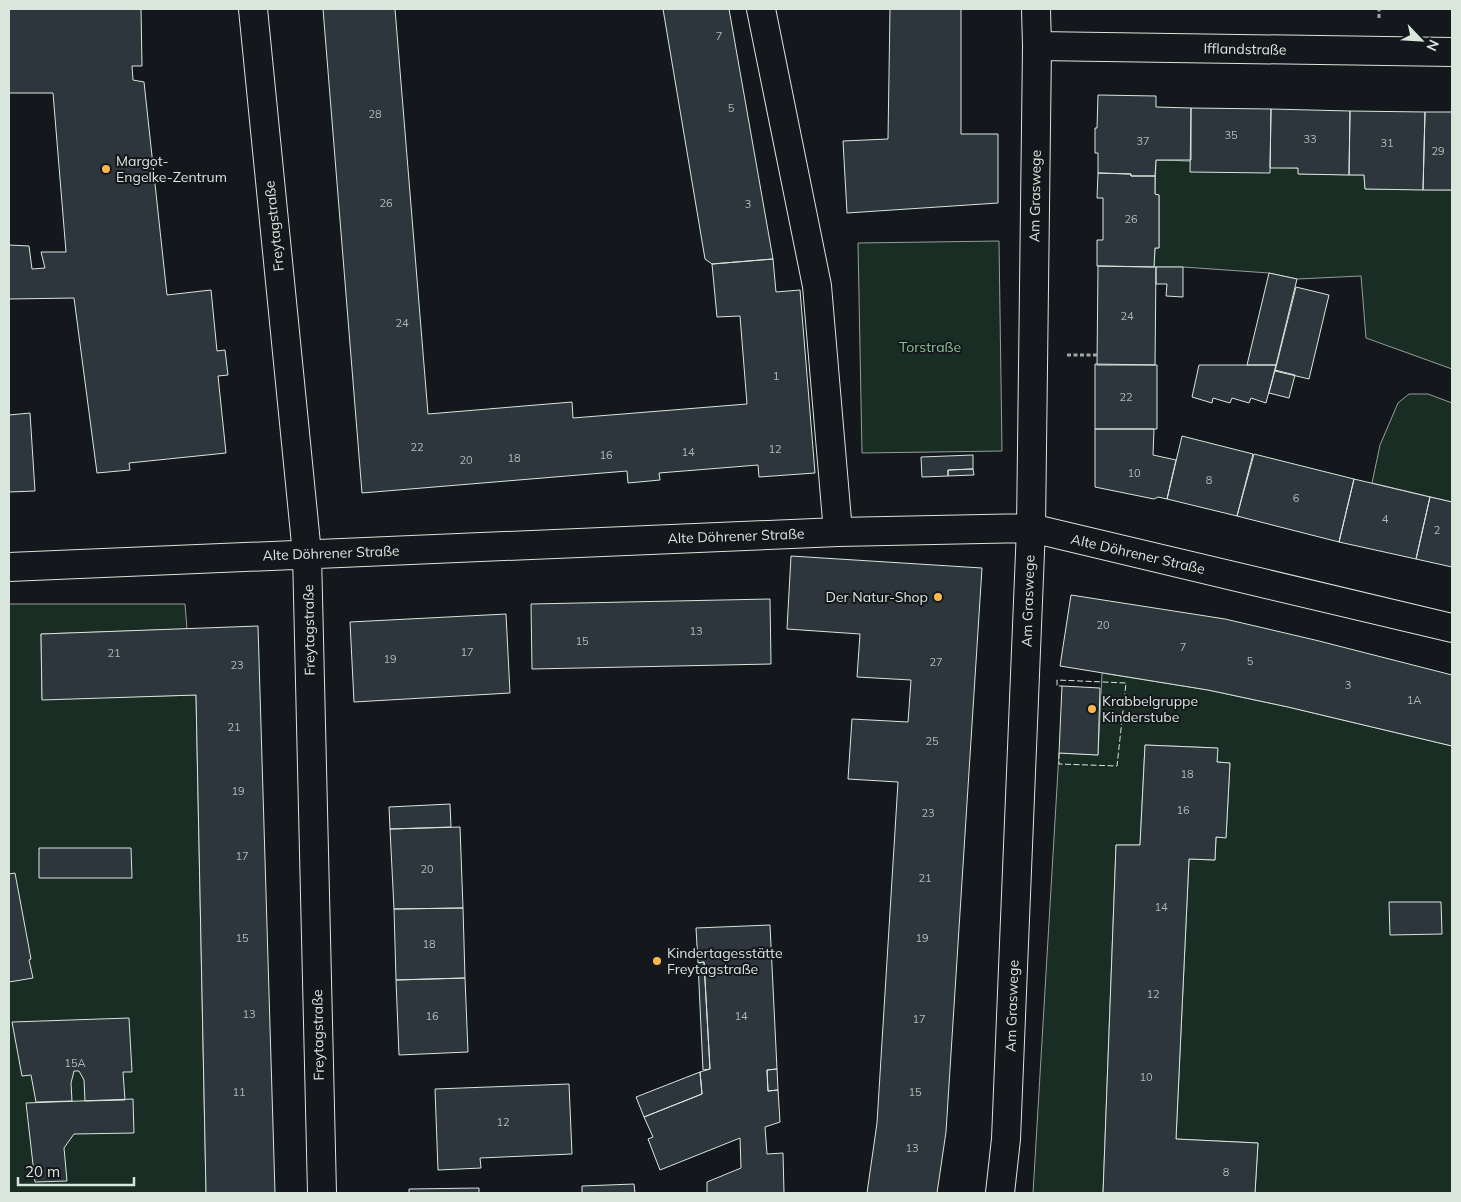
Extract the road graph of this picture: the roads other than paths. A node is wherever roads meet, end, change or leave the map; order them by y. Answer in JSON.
{"nodes":[{"id":1,"x":253,"y":9,"type":"edge"},
{"id":2,"x":761,"y":9,"type":"edge"},
{"id":3,"x":1036,"y":9,"type":"edge"},
{"id":4,"x":1037,"y":46,"type":"junction"},
{"id":5,"x":1452,"y":52,"type":"edge"},
{"id":6,"x":1031,"y":528,"type":"junction"},
{"id":7,"x":838,"y":532,"type":"junction"},
{"id":8,"x":307,"y":554,"type":"junction"},
{"id":9,"x":9,"y":567,"type":"edge"},
{"id":10,"x":1452,"y":628,"type":"edge"},
{"id":11,"x":322,"y":1193,"type":"edge"},
{"id":12,"x":1000,"y":1193,"type":"edge"}],
"edges":[{"from":1,"to":8,"type":"street","name":"Freytagstraße"},
{"from":2,"to":7,"type":"street"},
{"from":3,"to":4,"type":"street","name":"Am Graswege"},
{"from":4,"to":5,"type":"street","name":"Ifflandstraße"},
{"from":4,"to":6,"type":"street","name":"Am Graswege"},
{"from":6,"to":7,"type":"street","name":"Alte Döhrener Straße"},
{"from":6,"to":10,"type":"street","name":"Alte Döhrener Straße"},
{"from":6,"to":12,"type":"street","name":"Am Graswege"},
{"from":7,"to":8,"type":"street","name":"Alte Döhrener Straße"},
{"from":8,"to":9,"type":"street","name":"Alte Döhrener Straße"},
{"from":8,"to":11,"type":"street","name":"Freytagstraße"}]}
